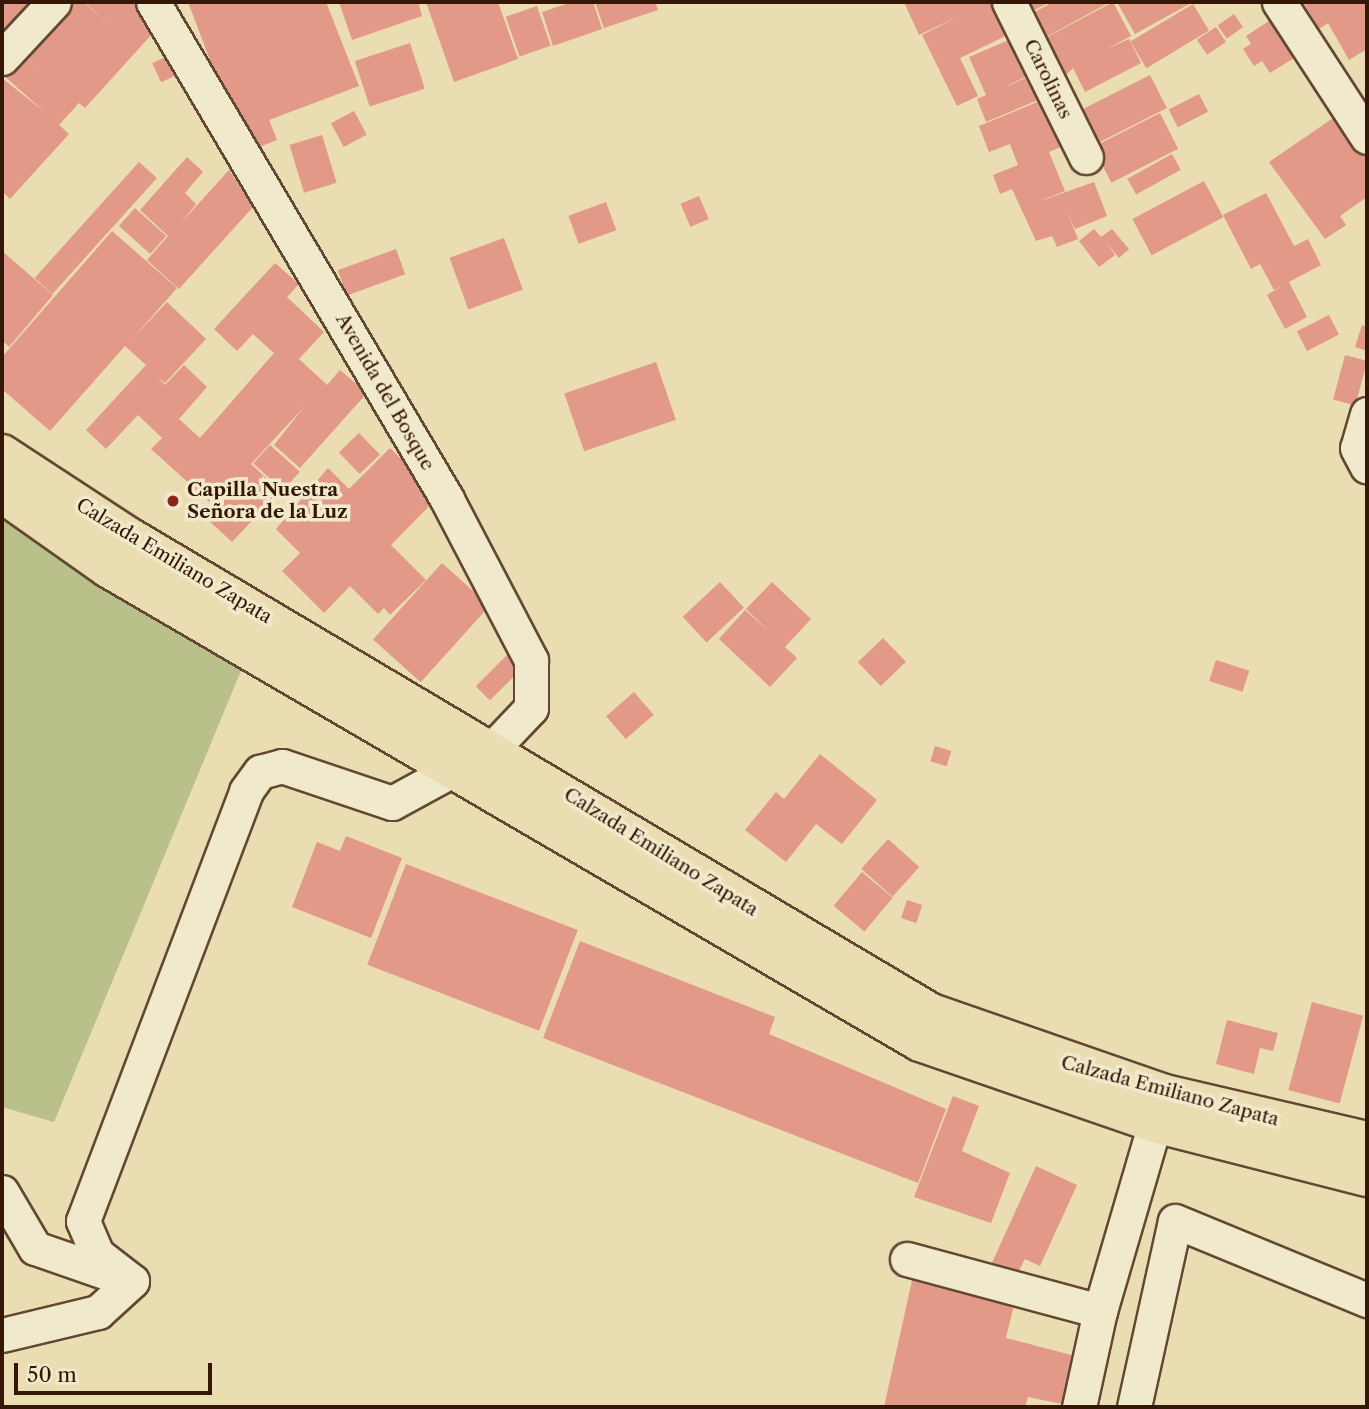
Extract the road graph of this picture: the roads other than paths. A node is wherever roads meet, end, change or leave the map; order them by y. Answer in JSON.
{"nodes":[{"id":1,"x":54,"y":2,"type":"edge"},
{"id":2,"x":153,"y":2,"type":"edge"},
{"id":3,"x":1009,"y":2,"type":"edge"},
{"id":4,"x":1279,"y":2,"type":"edge"},
{"id":5,"x":2,"y":58,"type":"edge"},
{"id":6,"x":1367,"y":137,"type":"edge"},
{"id":7,"x":1086,"y":157,"type":"dead end"},
{"id":8,"x":1367,"y":414,"type":"edge"},
{"id":9,"x":2,"y":454,"type":"edge"},
{"id":10,"x":1367,"y":467,"type":"edge"},
{"id":11,"x":2,"y":493,"type":"edge"},
{"id":12,"x":493,"y":748,"type":"junction"},
{"id":13,"x":456,"y":773,"type":"junction"},
{"id":14,"x":1155,"y":1123,"type":"junction"},
{"id":15,"x":1367,"y":1141,"type":"edge"},
{"id":16,"x":1367,"y":1177,"type":"edge"},
{"id":17,"x":2,"y":1192,"type":"edge"},
{"id":18,"x":907,"y":1259,"type":"dead end"},
{"id":19,"x":132,"y":1281,"type":"junction"},
{"id":20,"x":1367,"y":1300,"type":"edge"},
{"id":21,"x":1100,"y":1311,"type":"junction"},
{"id":22,"x":2,"y":1335,"type":"edge"},
{"id":23,"x":1079,"y":1407,"type":"edge"},
{"id":24,"x":1134,"y":1407,"type":"edge"}],
"edges":[{"from":1,"to":5,"type":"street"},
{"from":2,"to":12,"type":"street","name":"Avenida del Bosque"},
{"from":3,"to":7,"type":"street","name":"Carolinas"},
{"from":4,"to":6,"type":"street"},
{"from":8,"to":10,"type":"street"},
{"from":9,"to":12,"type":"main road","name":"Calzada Emiliano Zapata"},
{"from":11,"to":13,"type":"main road","name":"Calzada Emiliano Zapata"},
{"from":12,"to":13,"type":"street","name":"Avenida del Bosque"},
{"from":12,"to":15,"type":"main road","name":"Calzada Emiliano Zapata"},
{"from":13,"to":14,"type":"main road","name":"Calzada Emiliano Zapata"},
{"from":13,"to":19,"type":"street","name":"Avenida del Bosque"},
{"from":14,"to":16,"type":"main road","name":"Calzada Emiliano Zapata"},
{"from":14,"to":21,"type":"street"},
{"from":17,"to":19,"type":"street"},
{"from":18,"to":21,"type":"street"},
{"from":19,"to":22,"type":"street"},
{"from":20,"to":24,"type":"street"},
{"from":21,"to":23,"type":"street"}]}
